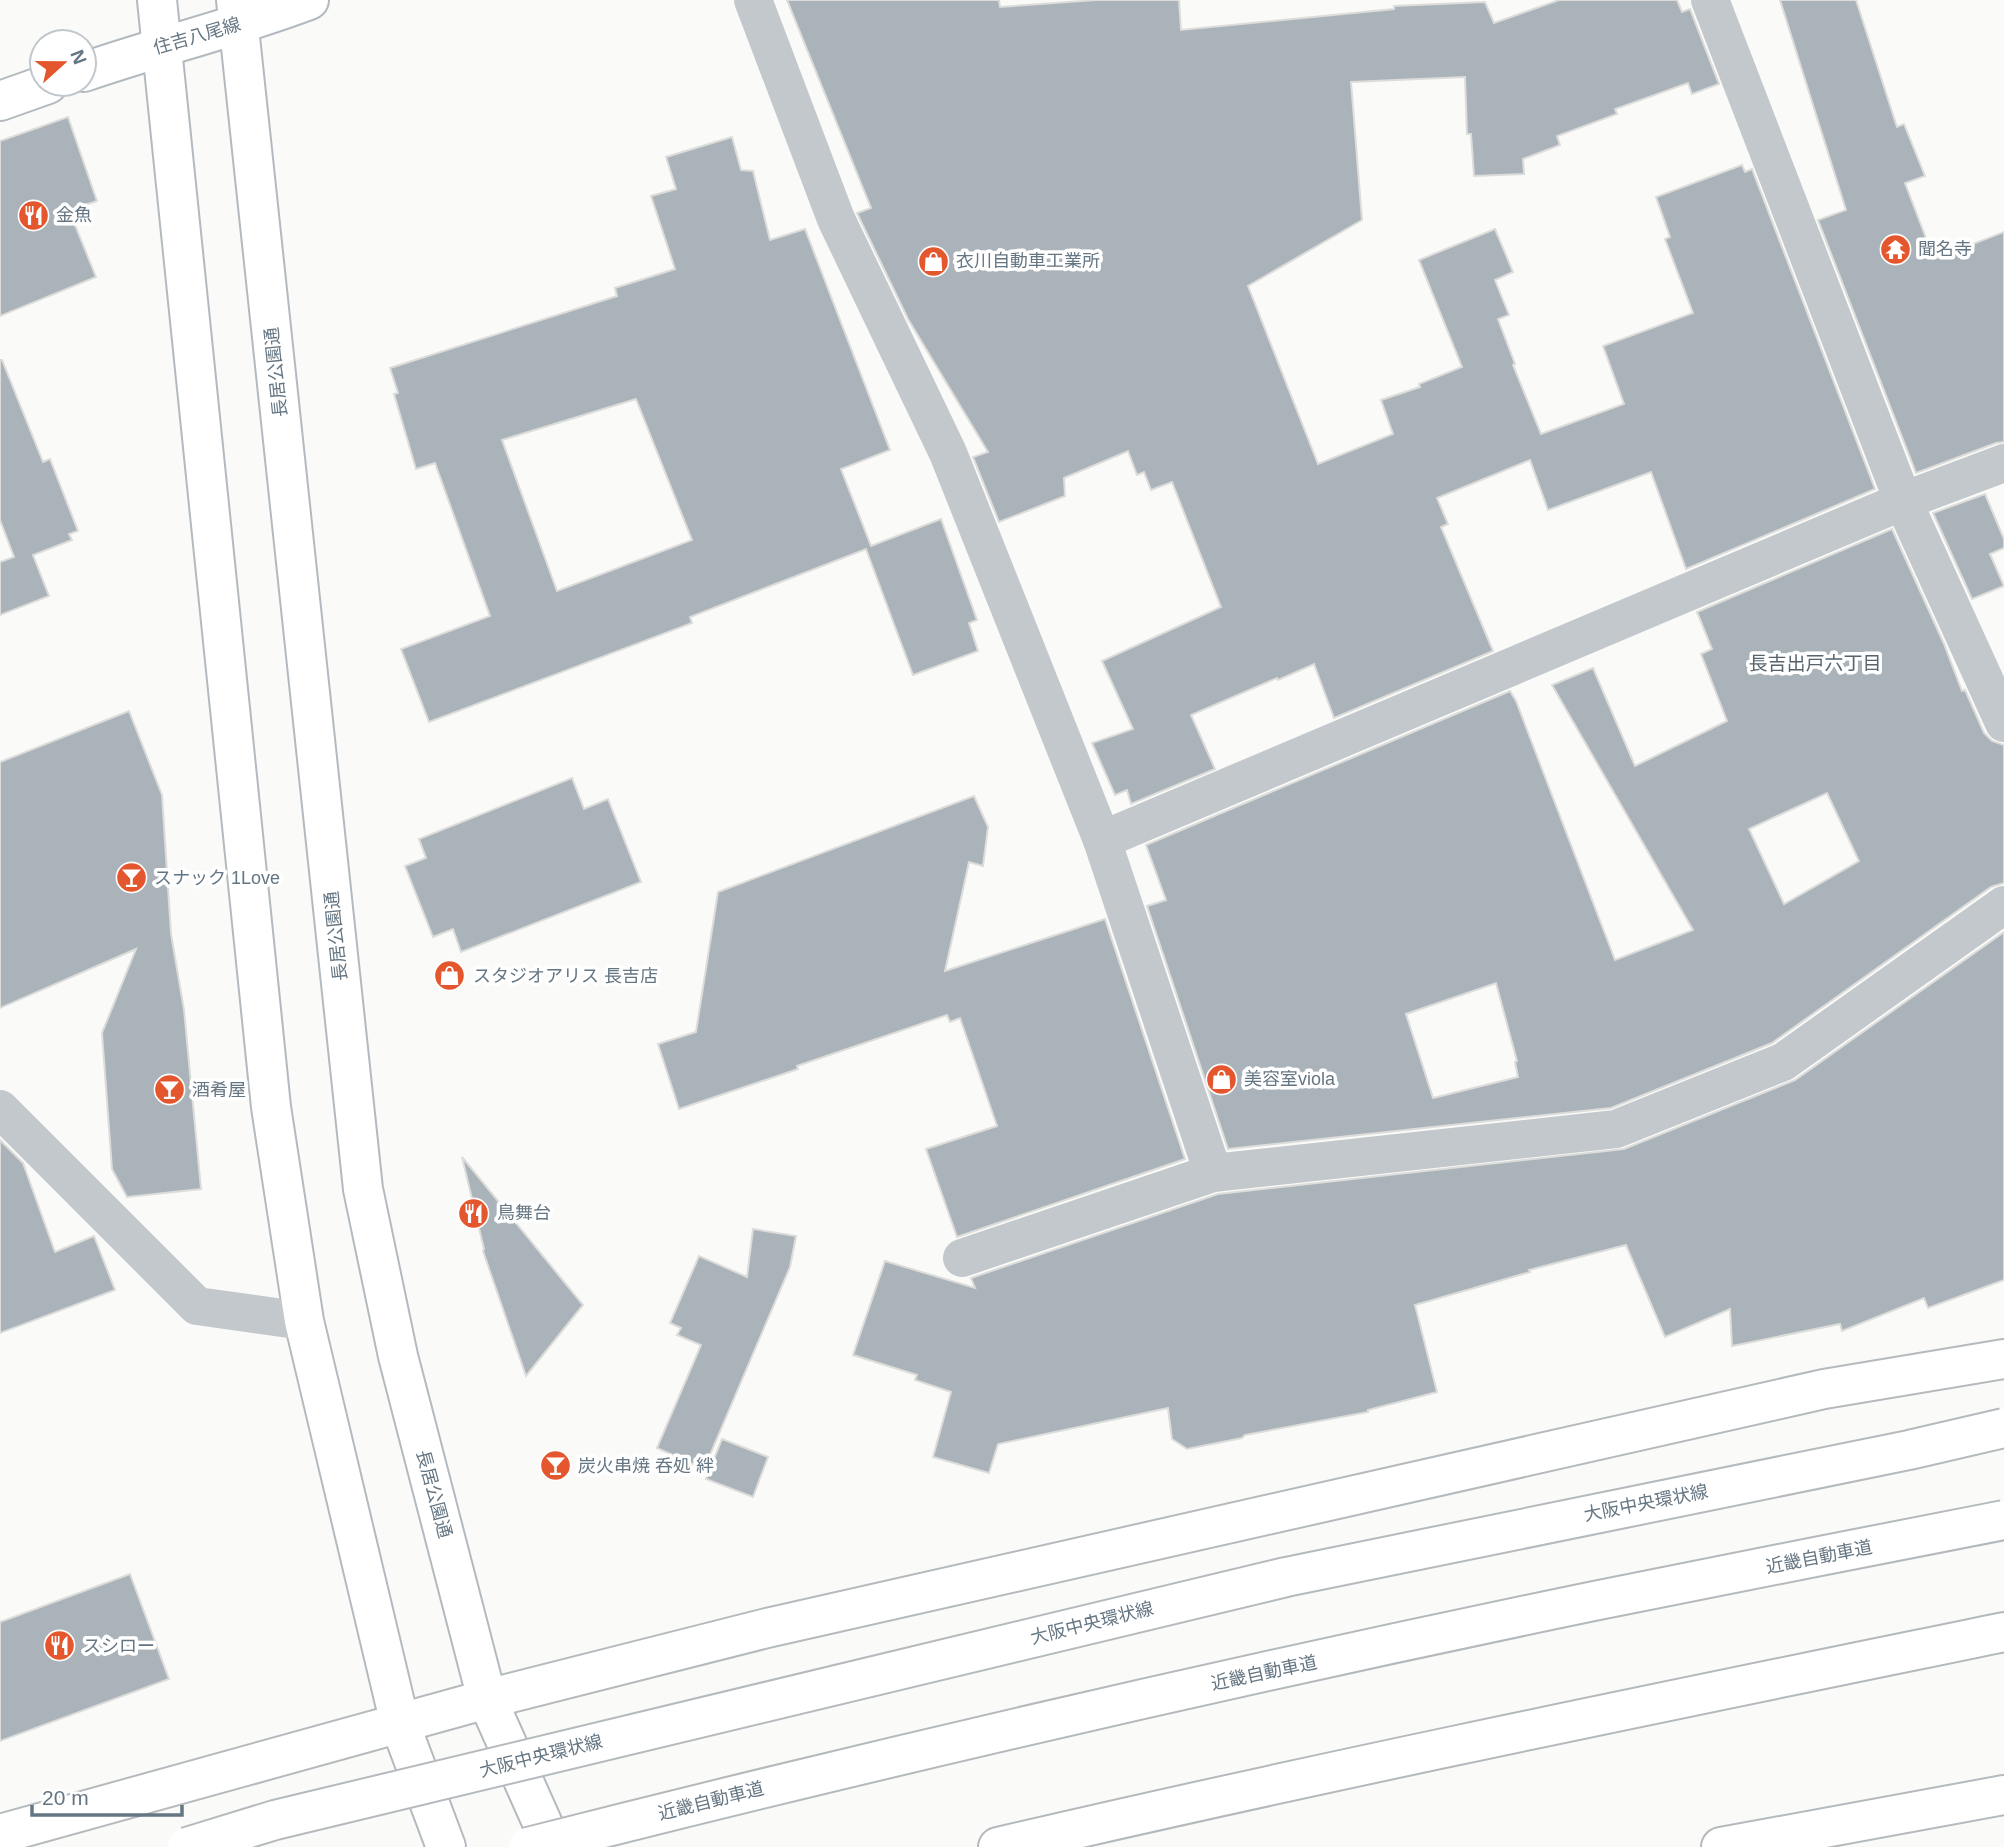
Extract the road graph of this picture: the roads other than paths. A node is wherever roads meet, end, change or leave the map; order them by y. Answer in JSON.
{"nodes":[{"id":1,"x":157,"y":0,"type":"edge"},
{"id":2,"x":309,"y":0,"type":"edge"},
{"id":3,"x":753,"y":0,"type":"edge"},
{"id":4,"x":1710,"y":0,"type":"edge"},
{"id":5,"x":237,"y":13,"type":"edge"},
{"id":6,"x":162,"y":45,"type":"junction"},
{"id":7,"x":98,"y":67,"type":"edge"},
{"id":8,"x":28,"y":91,"type":"edge"},
{"id":9,"x":0,"y":101,"type":"edge"},
{"id":10,"x":2004,"y":463,"type":"edge"},
{"id":11,"x":1903,"y":501,"type":"junction"},
{"id":12,"x":2004,"y":723,"type":"edge"},
{"id":13,"x":1102,"y":840,"type":"junction"},
{"id":14,"x":2004,"y":905,"type":"edge"},
{"id":15,"x":0,"y":1109,"type":"edge"},
{"id":16,"x":1213,"y":1173,"type":"junction"},
{"id":17,"x":962,"y":1258,"type":"dead end"},
{"id":18,"x":304,"y":1321,"type":"junction"},
{"id":19,"x":2004,"y":1359,"type":"edge"},
{"id":20,"x":2004,"y":1428,"type":"edge"},
{"id":21,"x":2004,"y":1520,"type":"edge"},
{"id":22,"x":2004,"y":1632,"type":"edge"},
{"id":23,"x":487,"y":1699,"type":"junction"},
{"id":24,"x":400,"y":1724,"type":"junction"},
{"id":25,"x":2004,"y":1795,"type":"edge"},
{"id":26,"x":0,"y":1834,"type":"edge"},
{"id":27,"x":1809,"y":1838,"type":"edge"},
{"id":28,"x":1729,"y":1846,"type":"edge"},
{"id":29,"x":187,"y":1847,"type":"edge"},
{"id":30,"x":446,"y":1847,"type":"edge"},
{"id":31,"x":528,"y":1847,"type":"edge"},
{"id":32,"x":553,"y":1847,"type":"edge"},
{"id":33,"x":998,"y":1847,"type":"edge"}],
"edges":[{"from":1,"to":6,"type":"main road"},
{"from":2,"to":5,"type":"main road","name":"住吉八尾線"},
{"from":3,"to":13,"type":"street"},
{"from":4,"to":11,"type":"street"},
{"from":5,"to":6,"type":"main road","name":"住吉八尾線"},
{"from":5,"to":23,"type":"main road","name":"長居公園通"},
{"from":6,"to":7,"type":"main road","name":"住吉八尾線"},
{"from":6,"to":18,"type":"main road"},
{"from":8,"to":9,"type":"main road"},
{"from":10,"to":11,"type":"street"},
{"from":11,"to":12,"type":"street"},
{"from":11,"to":13,"type":"street"},
{"from":13,"to":16,"type":"street"},
{"from":14,"to":16,"type":"street"},
{"from":15,"to":18,"type":"street"},
{"from":16,"to":17,"type":"street"},
{"from":18,"to":24,"type":"main road"},
{"from":19,"to":23,"type":"main road"},
{"from":20,"to":29,"type":"main road","name":"大阪中央環状線","bridge":true},
{"from":21,"to":31,"type":"main road","name":"近畿自動車道","bridge":true},
{"from":22,"to":33,"type":"main road"},
{"from":23,"to":24,"type":"main road"},
{"from":23,"to":32,"type":"main road","name":"長居公園通"},
{"from":24,"to":26,"type":"main road"},
{"from":24,"to":30,"type":"main road"},
{"from":25,"to":27,"type":"main road"},
{"from":27,"to":28,"type":"main road"}]}
